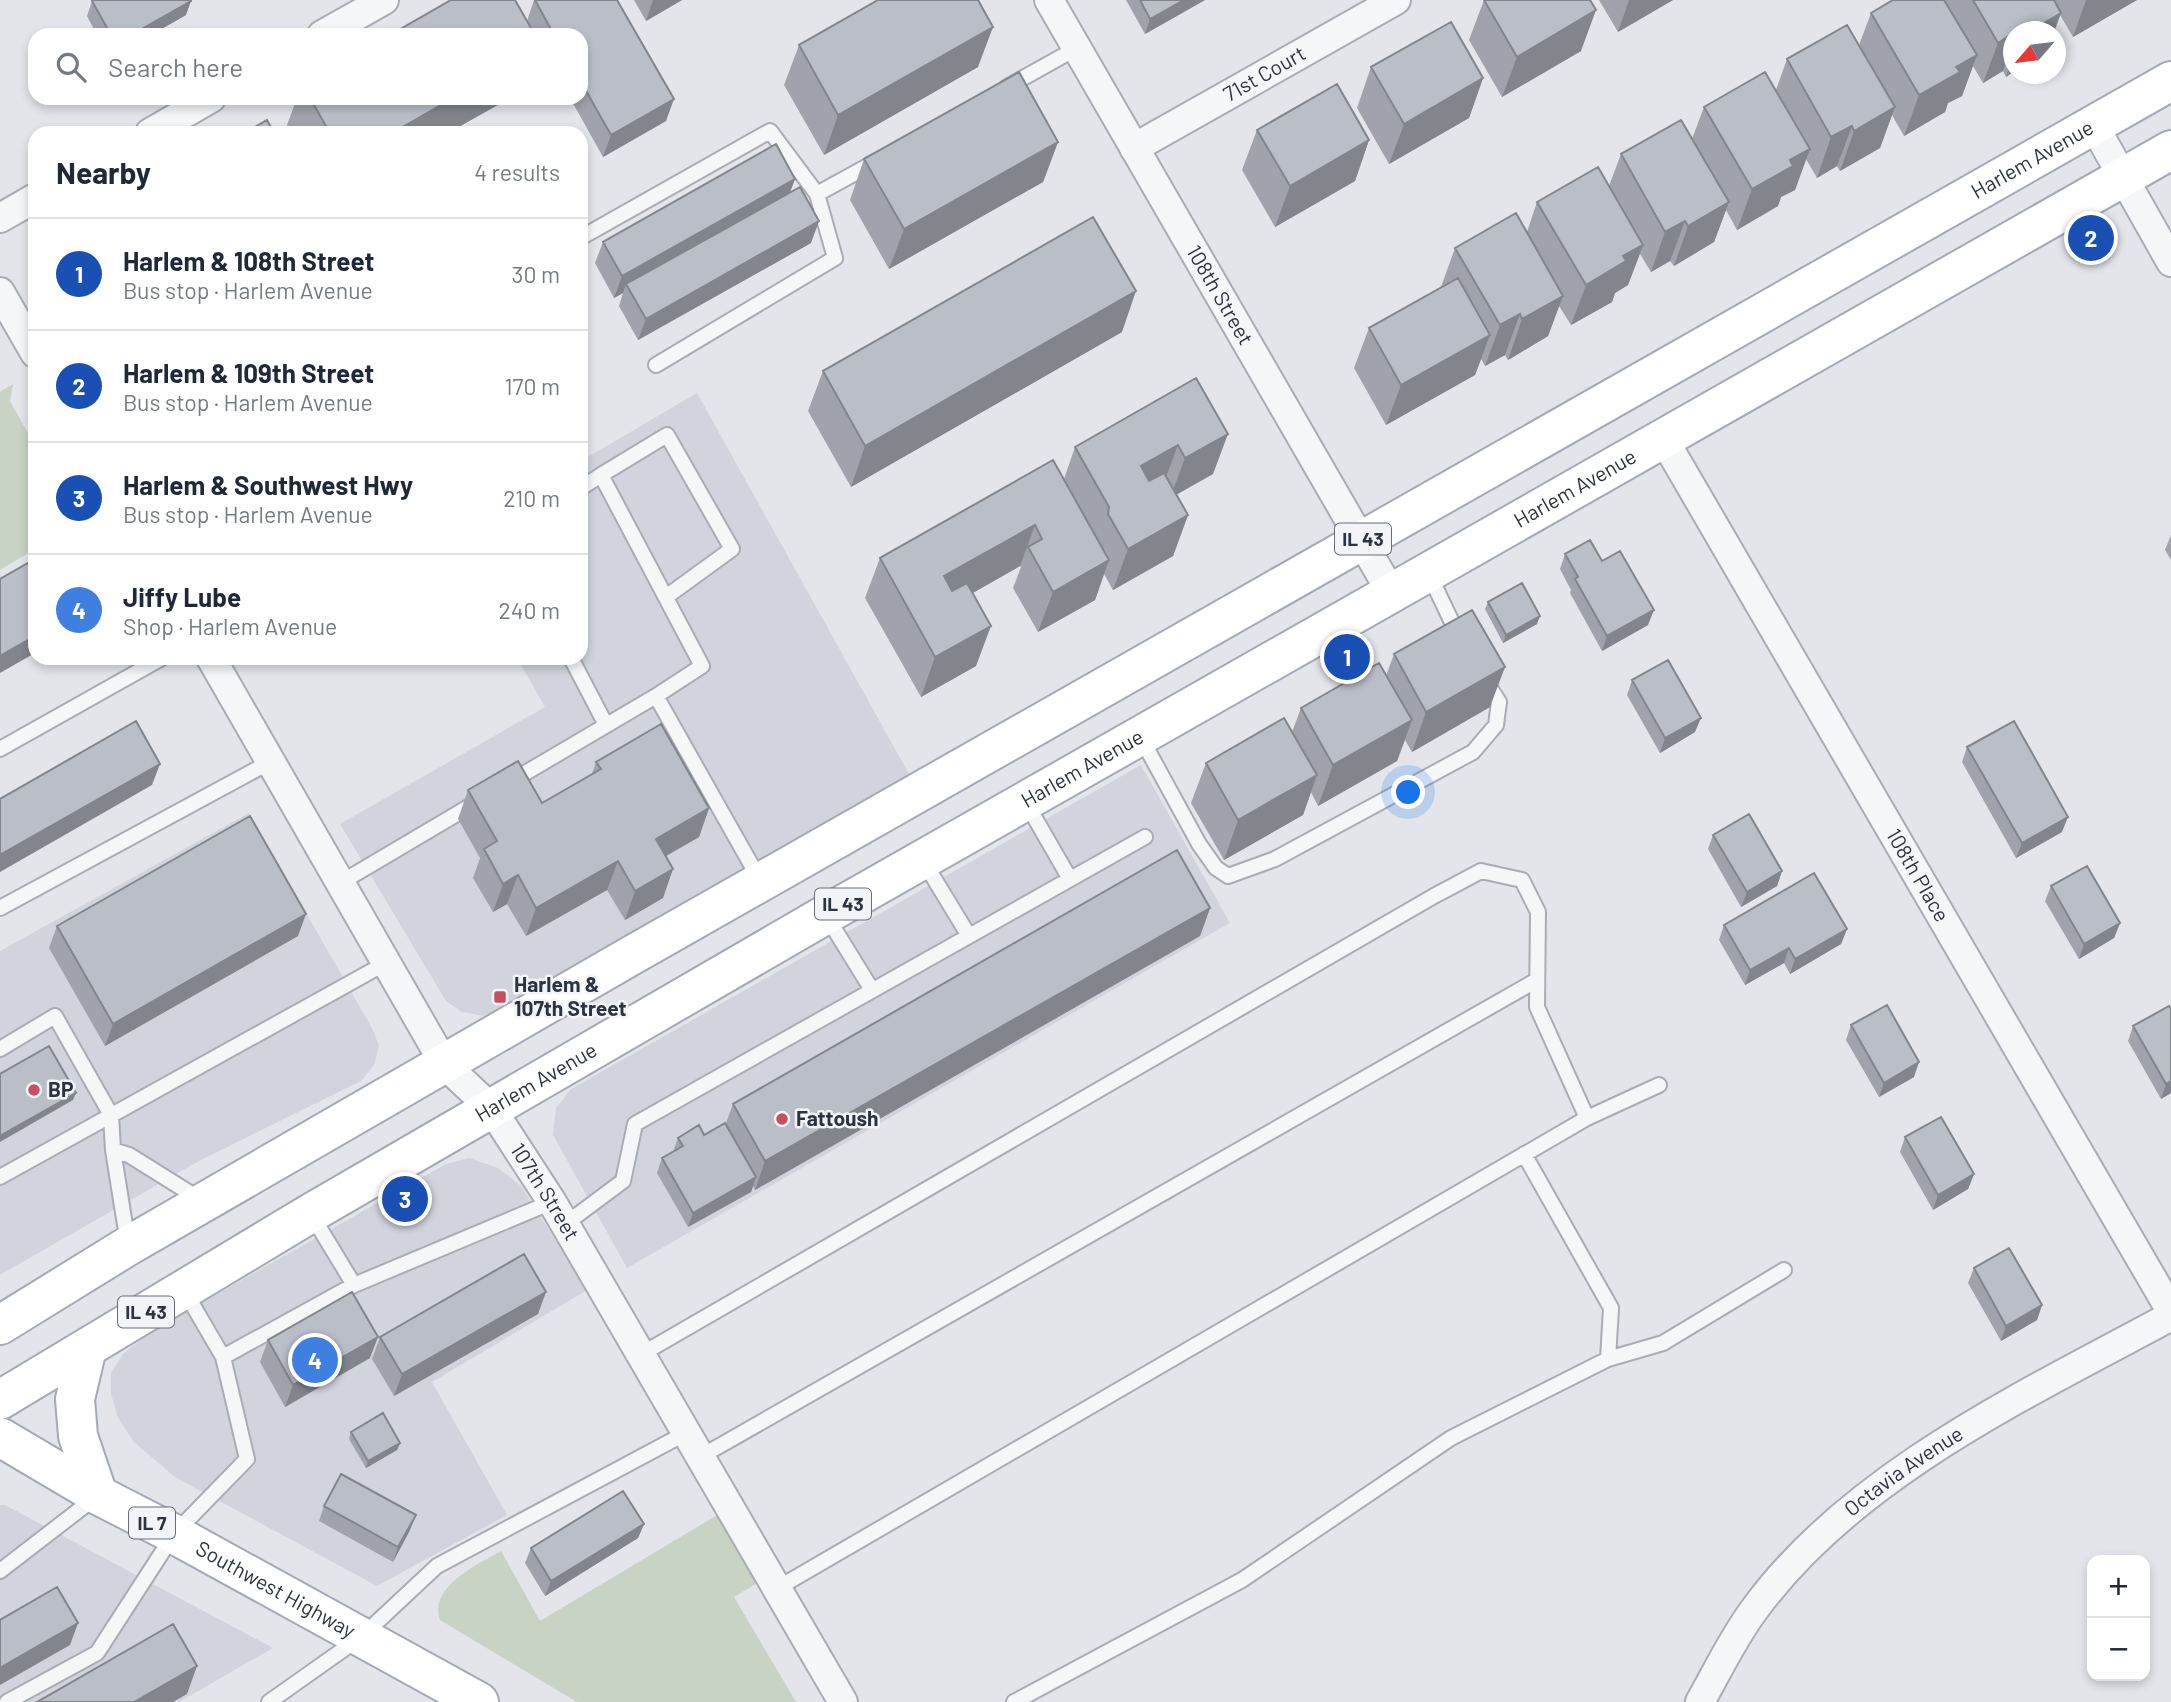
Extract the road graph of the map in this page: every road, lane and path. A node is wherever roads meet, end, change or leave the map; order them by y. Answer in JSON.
{"nodes":[{"id":1,"x":384,"y":0,"type":"edge"},
{"id":2,"x":1049,"y":0,"type":"edge"},
{"id":3,"x":1396,"y":0,"type":"edge"},
{"id":4,"x":334,"y":28,"type":"edge"},
{"id":5,"x":1077,"y":48,"type":"junction"},
{"id":6,"x":2171,"y":81,"type":"edge"},
{"id":7,"x":994,"y":95,"type":"edge"},
{"id":8,"x":199,"y":105,"type":"edge"},
{"id":9,"x":2093,"y":124,"type":"junction"},
{"id":10,"x":162,"y":126,"type":"edge"},
{"id":11,"x":1135,"y":148,"type":"junction"},
{"id":12,"x":2171,"y":150,"type":"edge"},
{"id":13,"x":888,"y":154,"type":"edge"},
{"id":14,"x":2123,"y":177,"type":"junction"},
{"id":15,"x":817,"y":194,"type":"junction"},
{"id":16,"x":28,"y":202,"type":"edge"},
{"id":17,"x":0,"y":218,"type":"edge"},
{"id":18,"x":588,"y":234,"type":"edge"},
{"id":19,"x":2171,"y":261,"type":"edge"},
{"id":20,"x":0,"y":292,"type":"edge"},
{"id":21,"x":28,"y":341,"type":"edge"},
{"id":22,"x":656,"y":365,"type":"dead end"},
{"id":23,"x":1663,"y":438,"type":"junction"},
{"id":24,"x":601,"y":475,"type":"junction"},
{"id":25,"x":588,"y":483,"type":"edge"},
{"id":26,"x":1361,"y":541,"type":"junction"},
{"id":27,"x":1427,"y":571,"type":"junction"},
{"id":28,"x":1391,"y":592,"type":"junction"},
{"id":29,"x":666,"y":597,"type":"junction"},
{"id":30,"x":1466,"y":649,"type":"edge"},
{"id":31,"x":150,"y":665,"type":"edge"},
{"id":32,"x":215,"y":665,"type":"edge"},
{"id":33,"x":575,"y":665,"type":"edge"},
{"id":34,"x":1480,"y":672,"type":"edge"},
{"id":35,"x":656,"y":696,"type":"junction"},
{"id":36,"x":607,"y":725,"type":"junction"},
{"id":37,"x":1139,"y":735,"type":"junction"},
{"id":38,"x":0,"y":749,"type":"edge"},
{"id":39,"x":270,"y":762,"type":"junction"},
{"id":40,"x":1025,"y":801,"type":"junction"},
{"id":41,"x":1145,"y":837,"type":"dead end"},
{"id":42,"x":923,"y":859,"type":"junction"},
{"id":43,"x":1070,"y":879,"type":"junction"},
{"id":44,"x":761,"y":882,"type":"junction"},
{"id":45,"x":340,"y":883,"type":"junction"},
{"id":46,"x":0,"y":908,"type":"edge"},
{"id":47,"x":825,"y":915,"type":"junction"},
{"id":48,"x":969,"y":936,"type":"junction"},
{"id":49,"x":386,"y":963,"type":"junction"},
{"id":50,"x":1537,"y":980,"type":"junction"},
{"id":51,"x":872,"y":990,"type":"junction"},
{"id":52,"x":0,"y":1049,"type":"edge"},
{"id":53,"x":445,"y":1065,"type":"junction"},
{"id":54,"x":1659,"y":1085,"type":"dead end"},
{"id":55,"x":491,"y":1108,"type":"junction"},
{"id":56,"x":111,"y":1115,"type":"junction"},
{"id":57,"x":1587,"y":1118,"type":"junction"},
{"id":58,"x":113,"y":1150,"type":"junction"},
{"id":59,"x":1524,"y":1154,"type":"junction"},
{"id":60,"x":0,"y":1177,"type":"edge"},
{"id":61,"x":205,"y":1202,"type":"junction"},
{"id":62,"x":311,"y":1213,"type":"junction"},
{"id":63,"x":558,"y":1213,"type":"junction"},
{"id":64,"x":128,"y":1246,"type":"junction"},
{"id":65,"x":1784,"y":1270,"type":"dead end"},
{"id":66,"x":354,"y":1285,"type":"junction"},
{"id":67,"x":184,"y":1290,"type":"junction"},
{"id":68,"x":2171,"y":1313,"type":"edge"},
{"id":69,"x":0,"y":1325,"type":"edge"},
{"id":70,"x":87,"y":1348,"type":"junction"},
{"id":71,"x":640,"y":1355,"type":"junction"},
{"id":72,"x":223,"y":1357,"type":"junction"},
{"id":73,"x":1608,"y":1359,"type":"junction"},
{"id":74,"x":0,"y":1400,"type":"edge"},
{"id":75,"x":686,"y":1433,"type":"junction"},
{"id":76,"x":0,"y":1437,"type":"edge"},
{"id":77,"x":700,"y":1457,"type":"junction"},
{"id":78,"x":98,"y":1495,"type":"junction"},
{"id":79,"x":174,"y":1534,"type":"junction"},
{"id":80,"x":0,"y":1571,"type":"edge"},
{"id":81,"x":776,"y":1589,"type":"junction"},
{"id":82,"x":361,"y":1637,"type":"junction"},
{"id":83,"x":7,"y":1702,"type":"edge"},
{"id":84,"x":269,"y":1702,"type":"edge"},
{"id":85,"x":479,"y":1702,"type":"edge"},
{"id":86,"x":843,"y":1702,"type":"edge"},
{"id":87,"x":1014,"y":1702,"type":"edge"},
{"id":88,"x":1700,"y":1702,"type":"edge"}],
"edges":[{"from":1,"to":4,"type":"street"},
{"from":2,"to":5,"type":"street","name":"108th Street"},
{"from":3,"to":11,"type":"street","name":"71st Court"},
{"from":5,"to":7,"type":"lane"},
{"from":5,"to":11,"type":"street","name":"108th Street"},
{"from":6,"to":9,"type":"main road","name":"Harlem Avenue","number":"IL 43"},
{"from":8,"to":10,"type":"street"},
{"from":9,"to":14,"type":"street"},
{"from":9,"to":26,"type":"main road","name":"Harlem Avenue","number":"IL 43"},
{"from":11,"to":26,"type":"street","name":"108th Street"},
{"from":12,"to":14,"type":"main road","name":"Harlem Avenue","number":"IL 43"},
{"from":13,"to":15,"type":"lane"},
{"from":14,"to":19,"type":"street"},
{"from":14,"to":23,"type":"main road","name":"Harlem Avenue","number":"IL 43"},
{"from":15,"to":18,"type":"lane"},
{"from":15,"to":22,"type":"lane"},
{"from":16,"to":17,"type":"street"},
{"from":20,"to":21,"type":"street"},
{"from":23,"to":27,"type":"main road","name":"Harlem Avenue","number":"IL 43"},
{"from":23,"to":68,"type":"street","name":"108th Place"},
{"from":24,"to":25,"type":"lane"},
{"from":24,"to":29,"type":"lane"},
{"from":24,"to":29,"type":"lane"},
{"from":26,"to":28,"type":"street","name":"108th Street"},
{"from":26,"to":44,"type":"main road","name":"Harlem Avenue","number":"IL 43"},
{"from":27,"to":28,"type":"main road","name":"Harlem Avenue","number":"IL 43"},
{"from":27,"to":30,"type":"lane"},
{"from":28,"to":37,"type":"main road","name":"Harlem Avenue","number":"IL 43"},
{"from":29,"to":35,"type":"lane"},
{"from":31,"to":38,"type":"lane"},
{"from":32,"to":39,"type":"street","name":"107th Street"},
{"from":33,"to":36,"type":"lane"},
{"from":34,"to":37,"type":"lane"},
{"from":35,"to":36,"type":"lane"},
{"from":35,"to":44,"type":"lane"},
{"from":36,"to":45,"type":"lane"},
{"from":37,"to":40,"type":"main road","name":"Harlem Avenue","number":"IL 43"},
{"from":39,"to":45,"type":"street","name":"107th Street"},
{"from":39,"to":46,"type":"lane"},
{"from":40,"to":42,"type":"main road","name":"Harlem Avenue","number":"IL 43"},
{"from":40,"to":43,"type":"lane"},
{"from":41,"to":43,"type":"lane"},
{"from":42,"to":47,"type":"main road","name":"Harlem Avenue","number":"IL 43"},
{"from":42,"to":48,"type":"lane"},
{"from":43,"to":48,"type":"lane"},
{"from":44,"to":53,"type":"main road","name":"Harlem Avenue","number":"IL 43"},
{"from":45,"to":49,"type":"street","name":"107th Street"},
{"from":47,"to":51,"type":"lane"},
{"from":47,"to":55,"type":"main road","name":"Harlem Avenue","number":"IL 43"},
{"from":48,"to":51,"type":"lane"},
{"from":49,"to":53,"type":"street","name":"107th Street"},
{"from":49,"to":56,"type":"lane"},
{"from":50,"to":57,"type":"lane"},
{"from":50,"to":71,"type":"lane"},
{"from":50,"to":77,"type":"lane"},
{"from":51,"to":63,"type":"lane"},
{"from":52,"to":56,"type":"lane"},
{"from":53,"to":55,"type":"street","name":"107th Street"},
{"from":53,"to":61,"type":"main road","name":"Harlem Avenue","number":"IL 43"},
{"from":54,"to":57,"type":"lane"},
{"from":55,"to":62,"type":"main road","name":"Harlem Avenue","number":"IL 43"},
{"from":55,"to":63,"type":"street","name":"107th Street"},
{"from":56,"to":58,"type":"lane"},
{"from":56,"to":60,"type":"lane"},
{"from":57,"to":59,"type":"lane"},
{"from":58,"to":61,"type":"lane"},
{"from":58,"to":64,"type":"lane"},
{"from":59,"to":73,"type":"lane"},
{"from":59,"to":81,"type":"lane"},
{"from":61,"to":64,"type":"main road","name":"Harlem Avenue","number":"IL 43"},
{"from":62,"to":66,"type":"lane"},
{"from":62,"to":67,"type":"main road","name":"Harlem Avenue","number":"IL 43"},
{"from":63,"to":66,"type":"lane"},
{"from":63,"to":71,"type":"street","name":"107th Street"},
{"from":64,"to":69,"type":"main road","name":"Harlem Avenue","number":"IL 43"},
{"from":65,"to":73,"type":"lane"},
{"from":66,"to":72,"type":"lane"},
{"from":67,"to":70,"type":"main road","name":"Harlem Avenue","number":"IL 43"},
{"from":67,"to":72,"type":"lane"},
{"from":68,"to":88,"type":"street","name":"Octavia Avenue"},
{"from":70,"to":74,"type":"main road","name":"Harlem Avenue","number":"IL 43"},
{"from":70,"to":78,"type":"main road"},
{"from":71,"to":75,"type":"street","name":"107th Street"},
{"from":72,"to":79,"type":"lane"},
{"from":73,"to":87,"type":"lane"},
{"from":75,"to":77,"type":"street","name":"107th Street"},
{"from":75,"to":82,"type":"lane"},
{"from":76,"to":78,"type":"main road","name":"Southwest Highway","number":"IL 7"},
{"from":77,"to":81,"type":"street","name":"107th Street"},
{"from":78,"to":79,"type":"main road","name":"Southwest Highway","number":"IL 7"},
{"from":78,"to":80,"type":"lane"},
{"from":79,"to":82,"type":"main road","name":"Southwest Highway","number":"IL 7"},
{"from":79,"to":83,"type":"lane"},
{"from":81,"to":86,"type":"street","name":"107th Street"},
{"from":82,"to":84,"type":"lane"},
{"from":82,"to":85,"type":"main road","name":"Southwest Highway","number":"IL 7"}]}
